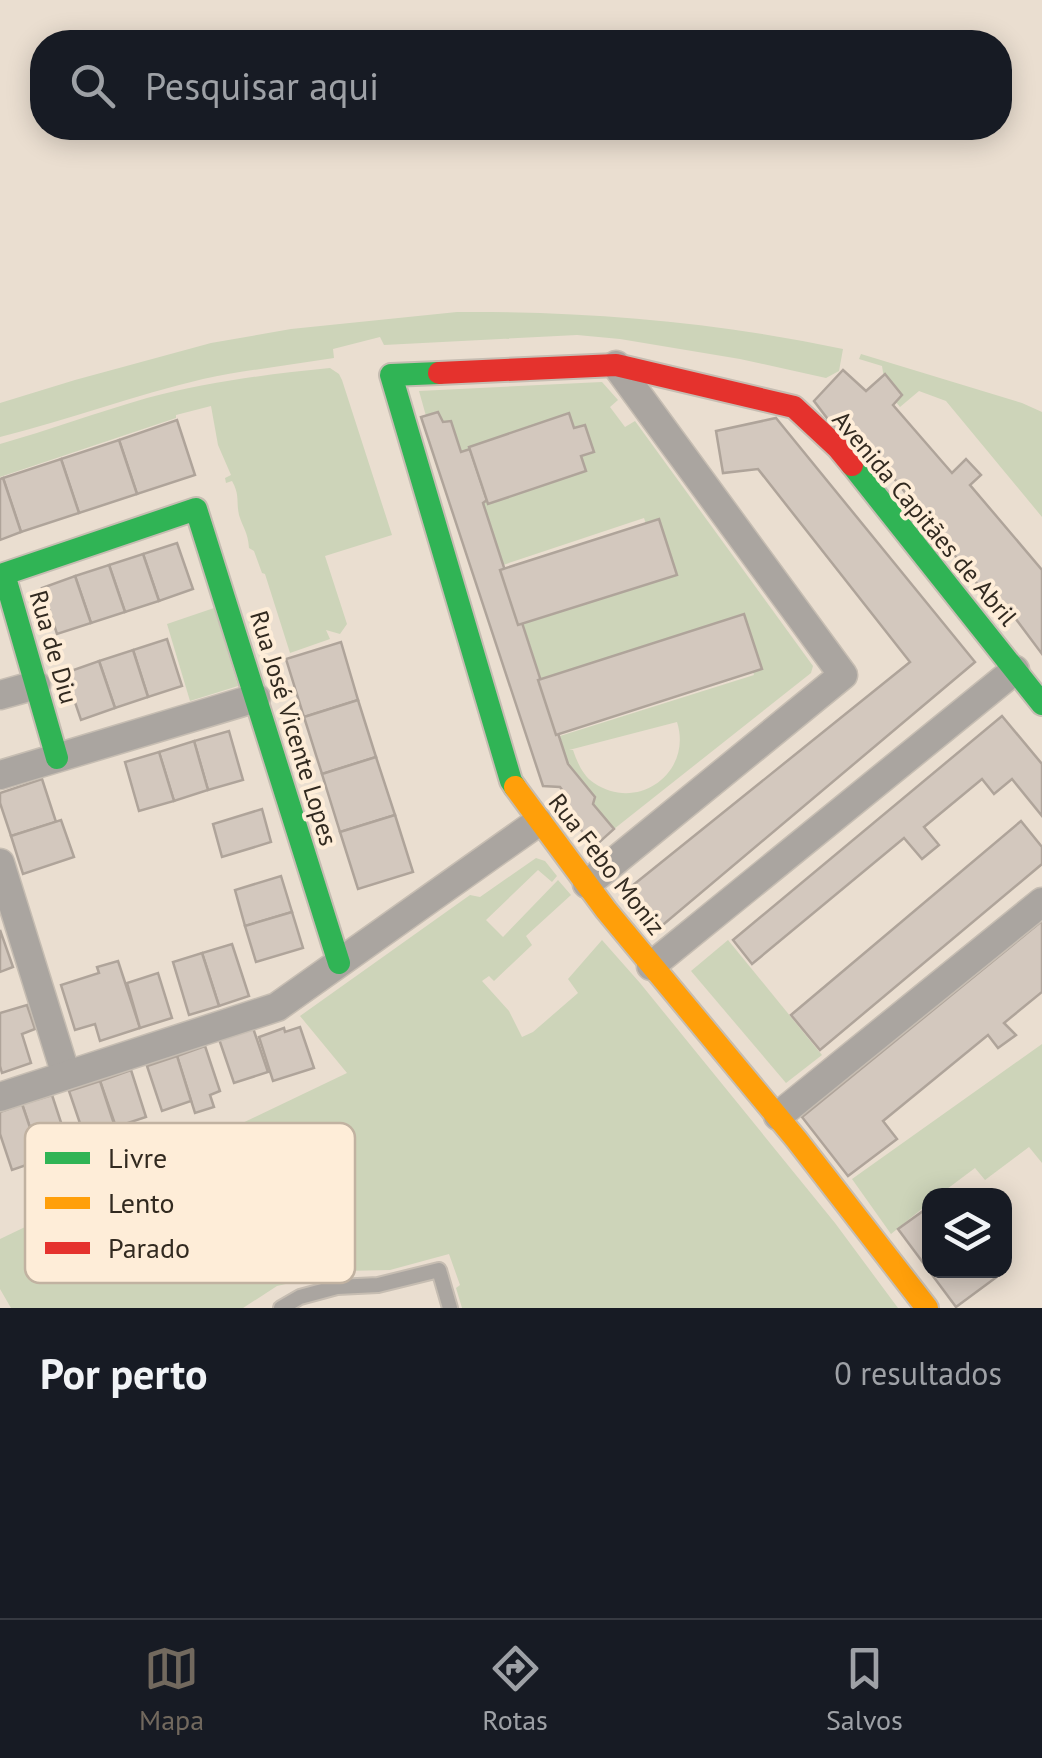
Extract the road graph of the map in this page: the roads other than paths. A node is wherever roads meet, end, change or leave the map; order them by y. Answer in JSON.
{"nodes":[{"id":1,"x":616,"y":364,"type":"junction"},
{"id":2,"x":391,"y":375,"type":"joint"},
{"id":3,"x":196,"y":509,"type":"joint"},
{"id":4,"x":1015,"y":670,"type":"junction"},
{"id":5,"x":36,"y":684,"type":"junction"},
{"id":6,"x":0,"y":695,"type":"edge"},
{"id":7,"x":256,"y":698,"type":"junction"},
{"id":8,"x":1042,"y":704,"type":"edge"},
{"id":9,"x":57,"y":758,"type":"junction"},
{"id":10,"x":0,"y":775,"type":"edge"},
{"id":11,"x":538,"y":822,"type":"junction"},
{"id":12,"x":0,"y":863,"type":"edge"},
{"id":13,"x":587,"y":884,"type":"junction"},
{"id":14,"x":1042,"y":902,"type":"edge"},
{"id":15,"x":339,"y":964,"type":"junction"},
{"id":16,"x":651,"y":966,"type":"junction"},
{"id":17,"x":66,"y":1075,"type":"junction"},
{"id":18,"x":0,"y":1096,"type":"edge"},
{"id":19,"x":778,"y":1116,"type":"junction"},
{"id":20,"x":281,"y":1308,"type":"edge"},
{"id":21,"x":450,"y":1308,"type":"edge"},
{"id":22,"x":927,"y":1308,"type":"edge"}],
"edges":[{"from":1,"to":2,"type":"street","name":"Avenida Capitães de Abril"},
{"from":1,"to":4,"type":"street","name":"Avenida Capitães de Abril"},
{"from":1,"to":13,"type":"street"},
{"from":2,"to":11,"type":"street","name":"Rua Febo Moniz"},
{"from":3,"to":5,"type":"street","name":"Rua de Diu"},
{"from":3,"to":7,"type":"street","name":"Rua José Vicente Lopes"},
{"from":4,"to":8,"type":"street","name":"Avenida Capitães de Abril"},
{"from":4,"to":16,"type":"street"},
{"from":5,"to":6,"type":"street"},
{"from":5,"to":9,"type":"street","name":"Rua de Diu"},
{"from":7,"to":9,"type":"street"},
{"from":7,"to":15,"type":"street","name":"Rua José Vicente Lopes"},
{"from":9,"to":10,"type":"street"},
{"from":11,"to":13,"type":"street","name":"Rua Febo Moniz"},
{"from":11,"to":15,"type":"street"},
{"from":12,"to":17,"type":"street"},
{"from":13,"to":16,"type":"street","name":"Rua Febo Moniz"},
{"from":14,"to":19,"type":"street"},
{"from":15,"to":17,"type":"street"},
{"from":16,"to":19,"type":"street","name":"Rua Febo Moniz"},
{"from":17,"to":18,"type":"street"},
{"from":19,"to":22,"type":"street","name":"Rua Febo Moniz"},
{"from":20,"to":21,"type":"lane"}]}
